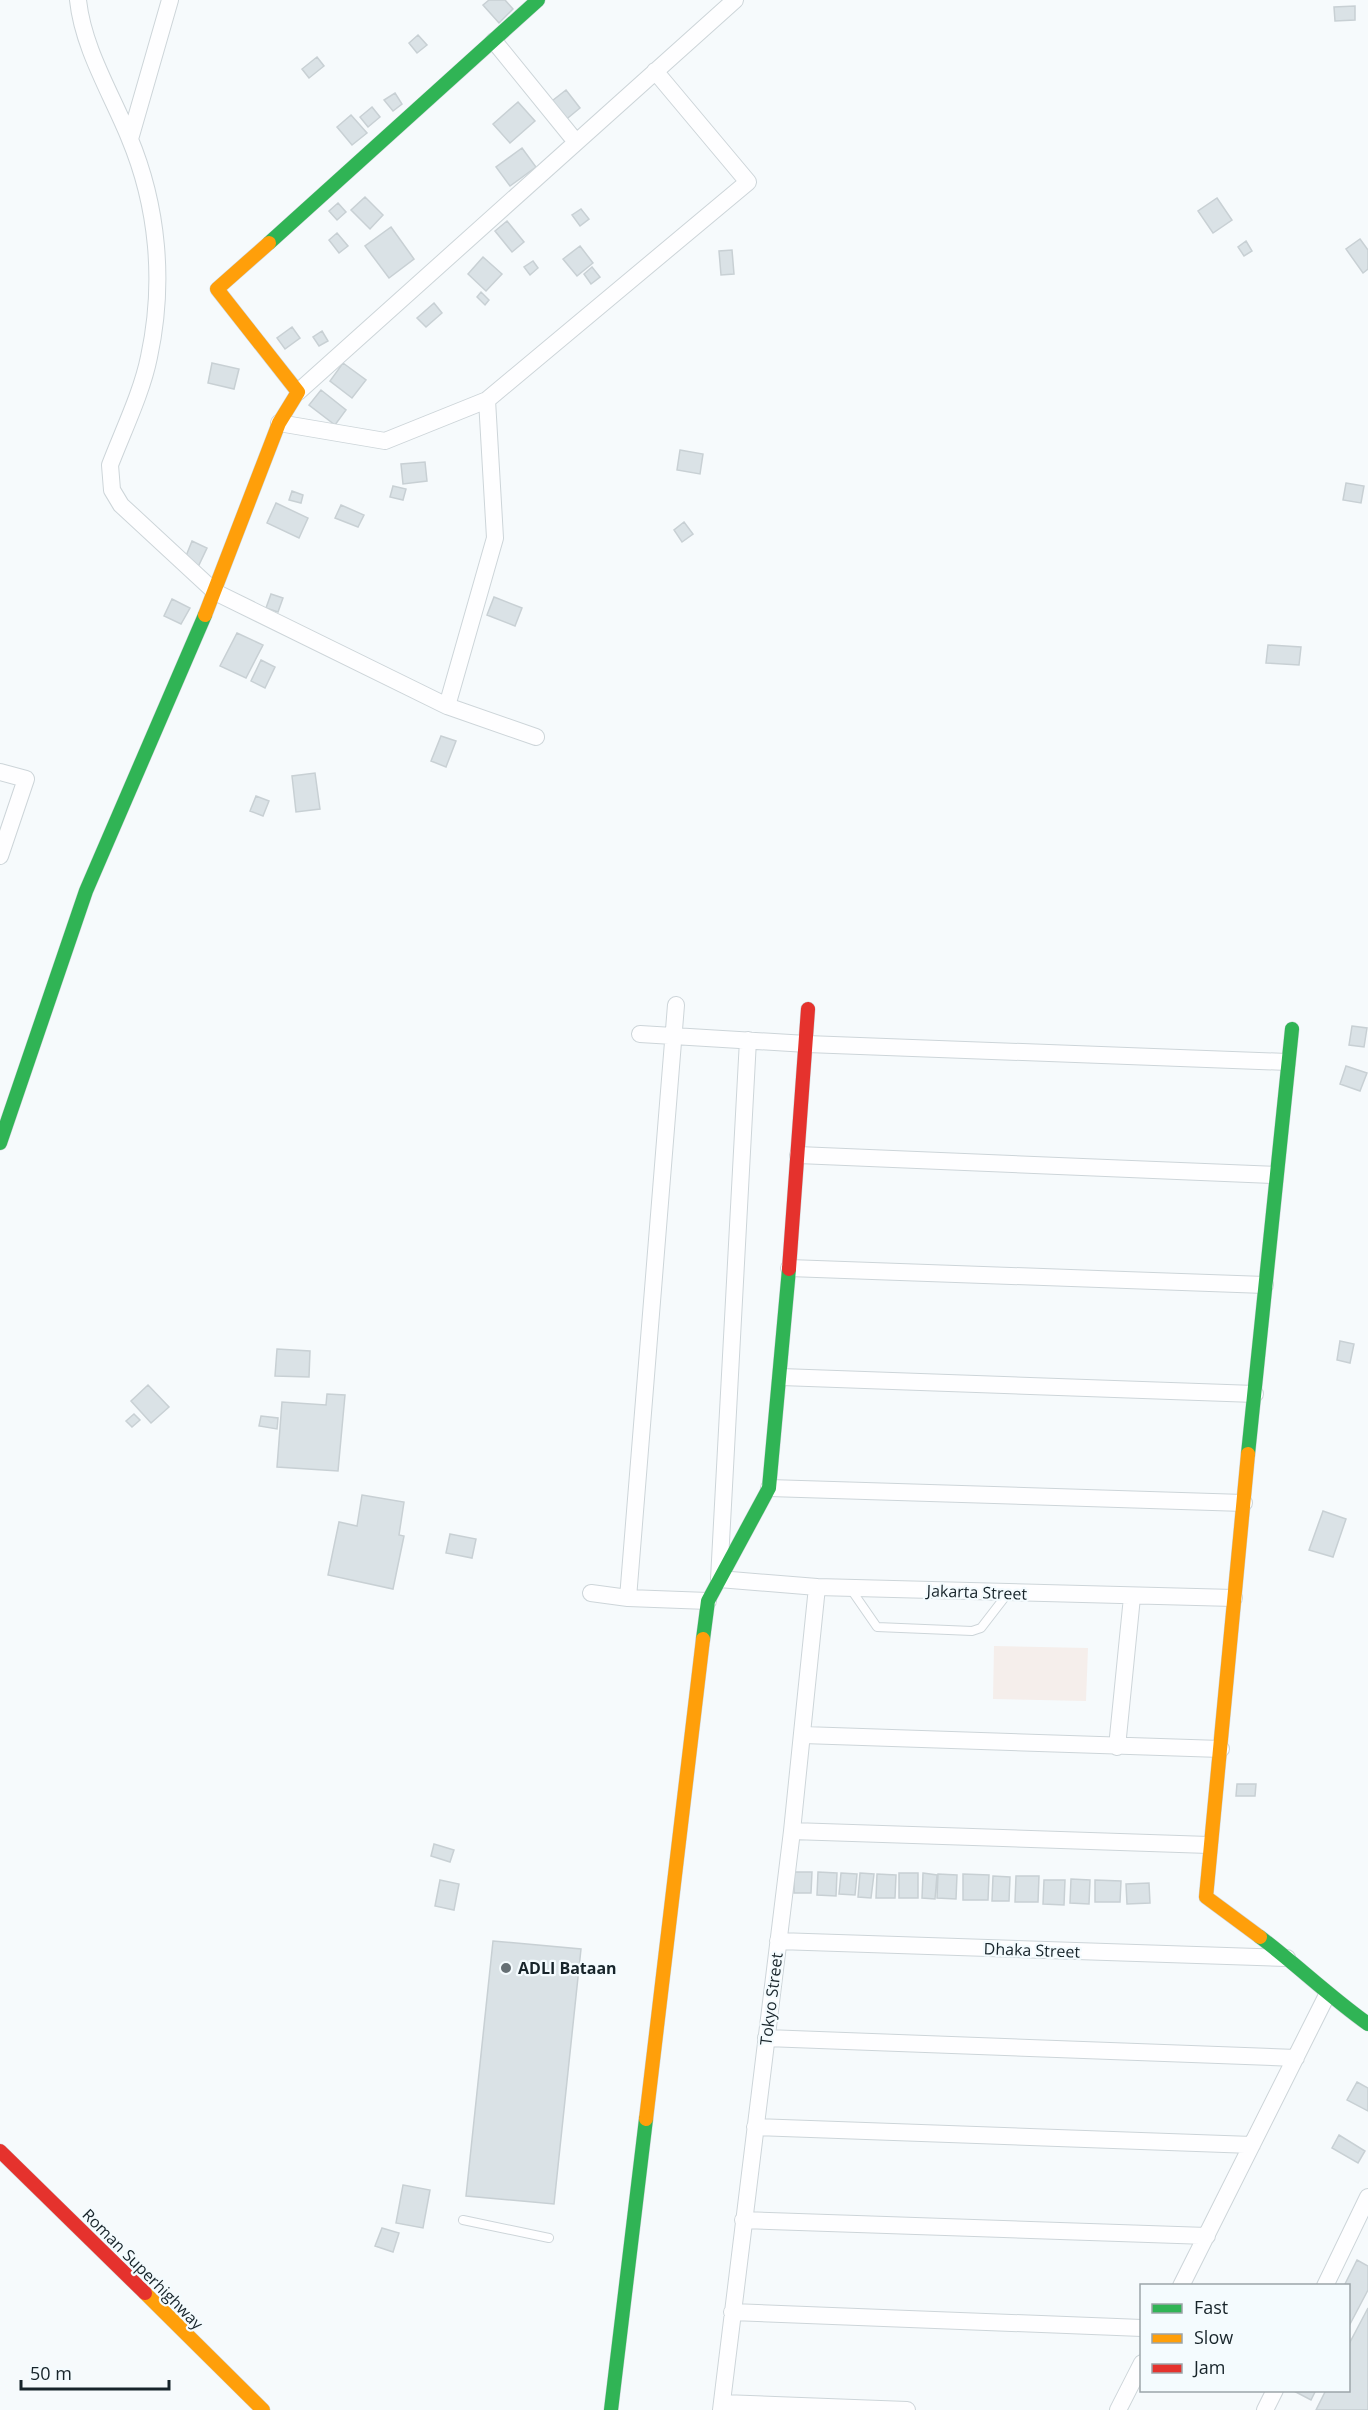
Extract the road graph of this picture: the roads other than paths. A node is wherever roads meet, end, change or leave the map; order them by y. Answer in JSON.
{"nodes":[{"id":1,"x":78,"y":0,"type":"edge"},
{"id":2,"x":170,"y":0,"type":"edge"},
{"id":3,"x":538,"y":0,"type":"edge"},
{"id":4,"x":735,"y":0,"type":"edge"},
{"id":5,"x":494,"y":41,"type":"junction"},
{"id":6,"x":655,"y":71,"type":"junction"},
{"id":7,"x":130,"y":139,"type":"junction"},
{"id":8,"x":576,"y":142,"type":"junction"},
{"id":9,"x":298,"y":392,"type":"junction"},
{"id":10,"x":487,"y":400,"type":"junction"},
{"id":11,"x":279,"y":423,"type":"junction"},
{"id":12,"x":215,"y":592,"type":"junction"},
{"id":13,"x":447,"y":706,"type":"junction"},
{"id":14,"x":536,"y":738,"type":"dead end"},
{"id":15,"x":0,"y":772,"type":"edge"},
{"id":16,"x":0,"y":856,"type":"edge"},
{"id":17,"x":676,"y":1005,"type":"dead end"},
{"id":18,"x":808,"y":1009,"type":"dead end"},
{"id":19,"x":1292,"y":1029,"type":"dead end"},
{"id":20,"x":640,"y":1034,"type":"dead end"},
{"id":21,"x":673,"y":1036,"type":"junction"},
{"id":22,"x":748,"y":1040,"type":"junction"},
{"id":23,"x":807,"y":1044,"type":"junction"},
{"id":24,"x":1287,"y":1062,"type":"junction"},
{"id":25,"x":0,"y":1143,"type":"edge"},
{"id":26,"x":798,"y":1155,"type":"junction"},
{"id":27,"x":1275,"y":1175,"type":"junction"},
{"id":28,"x":789,"y":1268,"type":"junction"},
{"id":29,"x":1265,"y":1285,"type":"junction"},
{"id":30,"x":781,"y":1377,"type":"junction"},
{"id":31,"x":1255,"y":1394,"type":"junction"},
{"id":32,"x":769,"y":1488,"type":"junction"},
{"id":33,"x":1244,"y":1503,"type":"junction"},
{"id":34,"x":719,"y":1579,"type":"junction"},
{"id":35,"x":816,"y":1587,"type":"junction"},
{"id":36,"x":850,"y":1588,"type":"junction"},
{"id":37,"x":591,"y":1593,"type":"dead end"},
{"id":38,"x":1008,"y":1593,"type":"junction"},
{"id":39,"x":1132,"y":1597,"type":"junction"},
{"id":40,"x":628,"y":1598,"type":"junction"},
{"id":41,"x":1234,"y":1598,"type":"junction"},
{"id":42,"x":708,"y":1601,"type":"junction"},
{"id":43,"x":803,"y":1735,"type":"junction"},
{"id":44,"x":1117,"y":1747,"type":"junction"},
{"id":45,"x":1221,"y":1749,"type":"junction"},
{"id":46,"x":792,"y":1831,"type":"junction"},
{"id":47,"x":1209,"y":1845,"type":"junction"},
{"id":48,"x":778,"y":1941,"type":"junction"},
{"id":49,"x":1287,"y":1959,"type":"junction"},
{"id":50,"x":1326,"y":1995,"type":"junction"},
{"id":51,"x":1368,"y":2024,"type":"edge"},
{"id":52,"x":766,"y":2038,"type":"junction"},
{"id":53,"x":1296,"y":2058,"type":"junction"},
{"id":54,"x":755,"y":2127,"type":"junction"},
{"id":55,"x":1252,"y":2145,"type":"junction"},
{"id":56,"x":0,"y":2151,"type":"edge"},
{"id":57,"x":1368,"y":2197,"type":"edge"},
{"id":58,"x":463,"y":2220,"type":"dead end"},
{"id":59,"x":743,"y":2220,"type":"junction"},
{"id":60,"x":1207,"y":2236,"type":"junction"},
{"id":61,"x":549,"y":2238,"type":"dead end"},
{"id":62,"x":1182,"y":2284,"type":"edge"},
{"id":63,"x":1326,"y":2284,"type":"edge"},
{"id":64,"x":732,"y":2312,"type":"junction"},
{"id":65,"x":1140,"y":2328,"type":"edge"},
{"id":66,"x":1140,"y":2367,"type":"edge"},
{"id":67,"x":1274,"y":2392,"type":"edge"},
{"id":68,"x":721,"y":2407,"type":"edge"},
{"id":69,"x":263,"y":2410,"type":"edge"},
{"id":70,"x":611,"y":2410,"type":"edge"},
{"id":71,"x":907,"y":2410,"type":"edge"},
{"id":72,"x":1118,"y":2410,"type":"edge"},
{"id":73,"x":1265,"y":2410,"type":"edge"}],
"edges":[{"from":1,"to":7,"type":"street"},
{"from":2,"to":7,"type":"street"},
{"from":3,"to":5,"type":"street"},
{"from":4,"to":6,"type":"street"},
{"from":5,"to":8,"type":"street"},
{"from":5,"to":9,"type":"street"},
{"from":6,"to":8,"type":"street"},
{"from":6,"to":10,"type":"street"},
{"from":7,"to":12,"type":"street"},
{"from":8,"to":9,"type":"street"},
{"from":9,"to":11,"type":"street"},
{"from":10,"to":11,"type":"street"},
{"from":10,"to":13,"type":"street"},
{"from":11,"to":12,"type":"street"},
{"from":12,"to":13,"type":"street"},
{"from":12,"to":25,"type":"street"},
{"from":13,"to":14,"type":"street"},
{"from":15,"to":16,"type":"street"},
{"from":17,"to":21,"type":"street"},
{"from":18,"to":23,"type":"street"},
{"from":19,"to":24,"type":"street"},
{"from":20,"to":21,"type":"street"},
{"from":21,"to":22,"type":"street"},
{"from":21,"to":40,"type":"street"},
{"from":22,"to":23,"type":"street"},
{"from":22,"to":34,"type":"street"},
{"from":23,"to":24,"type":"street"},
{"from":23,"to":26,"type":"street"},
{"from":24,"to":27,"type":"street"},
{"from":26,"to":27,"type":"street"},
{"from":26,"to":28,"type":"street"},
{"from":27,"to":29,"type":"street"},
{"from":28,"to":29,"type":"street"},
{"from":28,"to":30,"type":"street"},
{"from":29,"to":31,"type":"street"},
{"from":30,"to":31,"type":"street"},
{"from":30,"to":32,"type":"street"},
{"from":31,"to":33,"type":"street"},
{"from":32,"to":33,"type":"street"},
{"from":32,"to":34,"type":"street"},
{"from":33,"to":41,"type":"street"},
{"from":34,"to":35,"type":"street","name":"Jakarta Street"},
{"from":34,"to":42,"type":"street"},
{"from":35,"to":36,"type":"street","name":"Jakarta Street"},
{"from":35,"to":43,"type":"street","name":"Tokyo Street"},
{"from":36,"to":38,"type":"street","name":"Jakarta Street"},
{"from":36,"to":38,"type":"lane"},
{"from":37,"to":40,"type":"street"},
{"from":38,"to":39,"type":"street","name":"Jakarta Street"},
{"from":39,"to":41,"type":"street","name":"Jakarta Street"},
{"from":39,"to":44,"type":"street"},
{"from":40,"to":42,"type":"street"},
{"from":41,"to":45,"type":"street"},
{"from":42,"to":70,"type":"street"},
{"from":43,"to":44,"type":"street"},
{"from":43,"to":46,"type":"street","name":"Tokyo Street"},
{"from":44,"to":45,"type":"street"},
{"from":45,"to":47,"type":"street"},
{"from":46,"to":47,"type":"street"},
{"from":46,"to":48,"type":"street","name":"Tokyo Street"},
{"from":47,"to":49,"type":"street"},
{"from":48,"to":49,"type":"street","name":"Dhaka Street"},
{"from":48,"to":52,"type":"street","name":"Tokyo Street"},
{"from":49,"to":50,"type":"street"},
{"from":50,"to":51,"type":"street"},
{"from":50,"to":53,"type":"street"},
{"from":52,"to":53,"type":"street"},
{"from":52,"to":54,"type":"street","name":"Tokyo Street"},
{"from":53,"to":55,"type":"street"},
{"from":54,"to":55,"type":"street"},
{"from":54,"to":59,"type":"street","name":"Tokyo Street"},
{"from":55,"to":60,"type":"street"},
{"from":56,"to":69,"type":"street","name":"Roman Superhighway"},
{"from":57,"to":63,"type":"street"},
{"from":58,"to":61,"type":"lane"},
{"from":59,"to":60,"type":"street"},
{"from":59,"to":64,"type":"street","name":"Tokyo Street"},
{"from":60,"to":62,"type":"street"},
{"from":64,"to":65,"type":"street"},
{"from":64,"to":68,"type":"street","name":"Tokyo Street"},
{"from":66,"to":72,"type":"street"},
{"from":67,"to":73,"type":"street"},
{"from":68,"to":71,"type":"street"}]}
